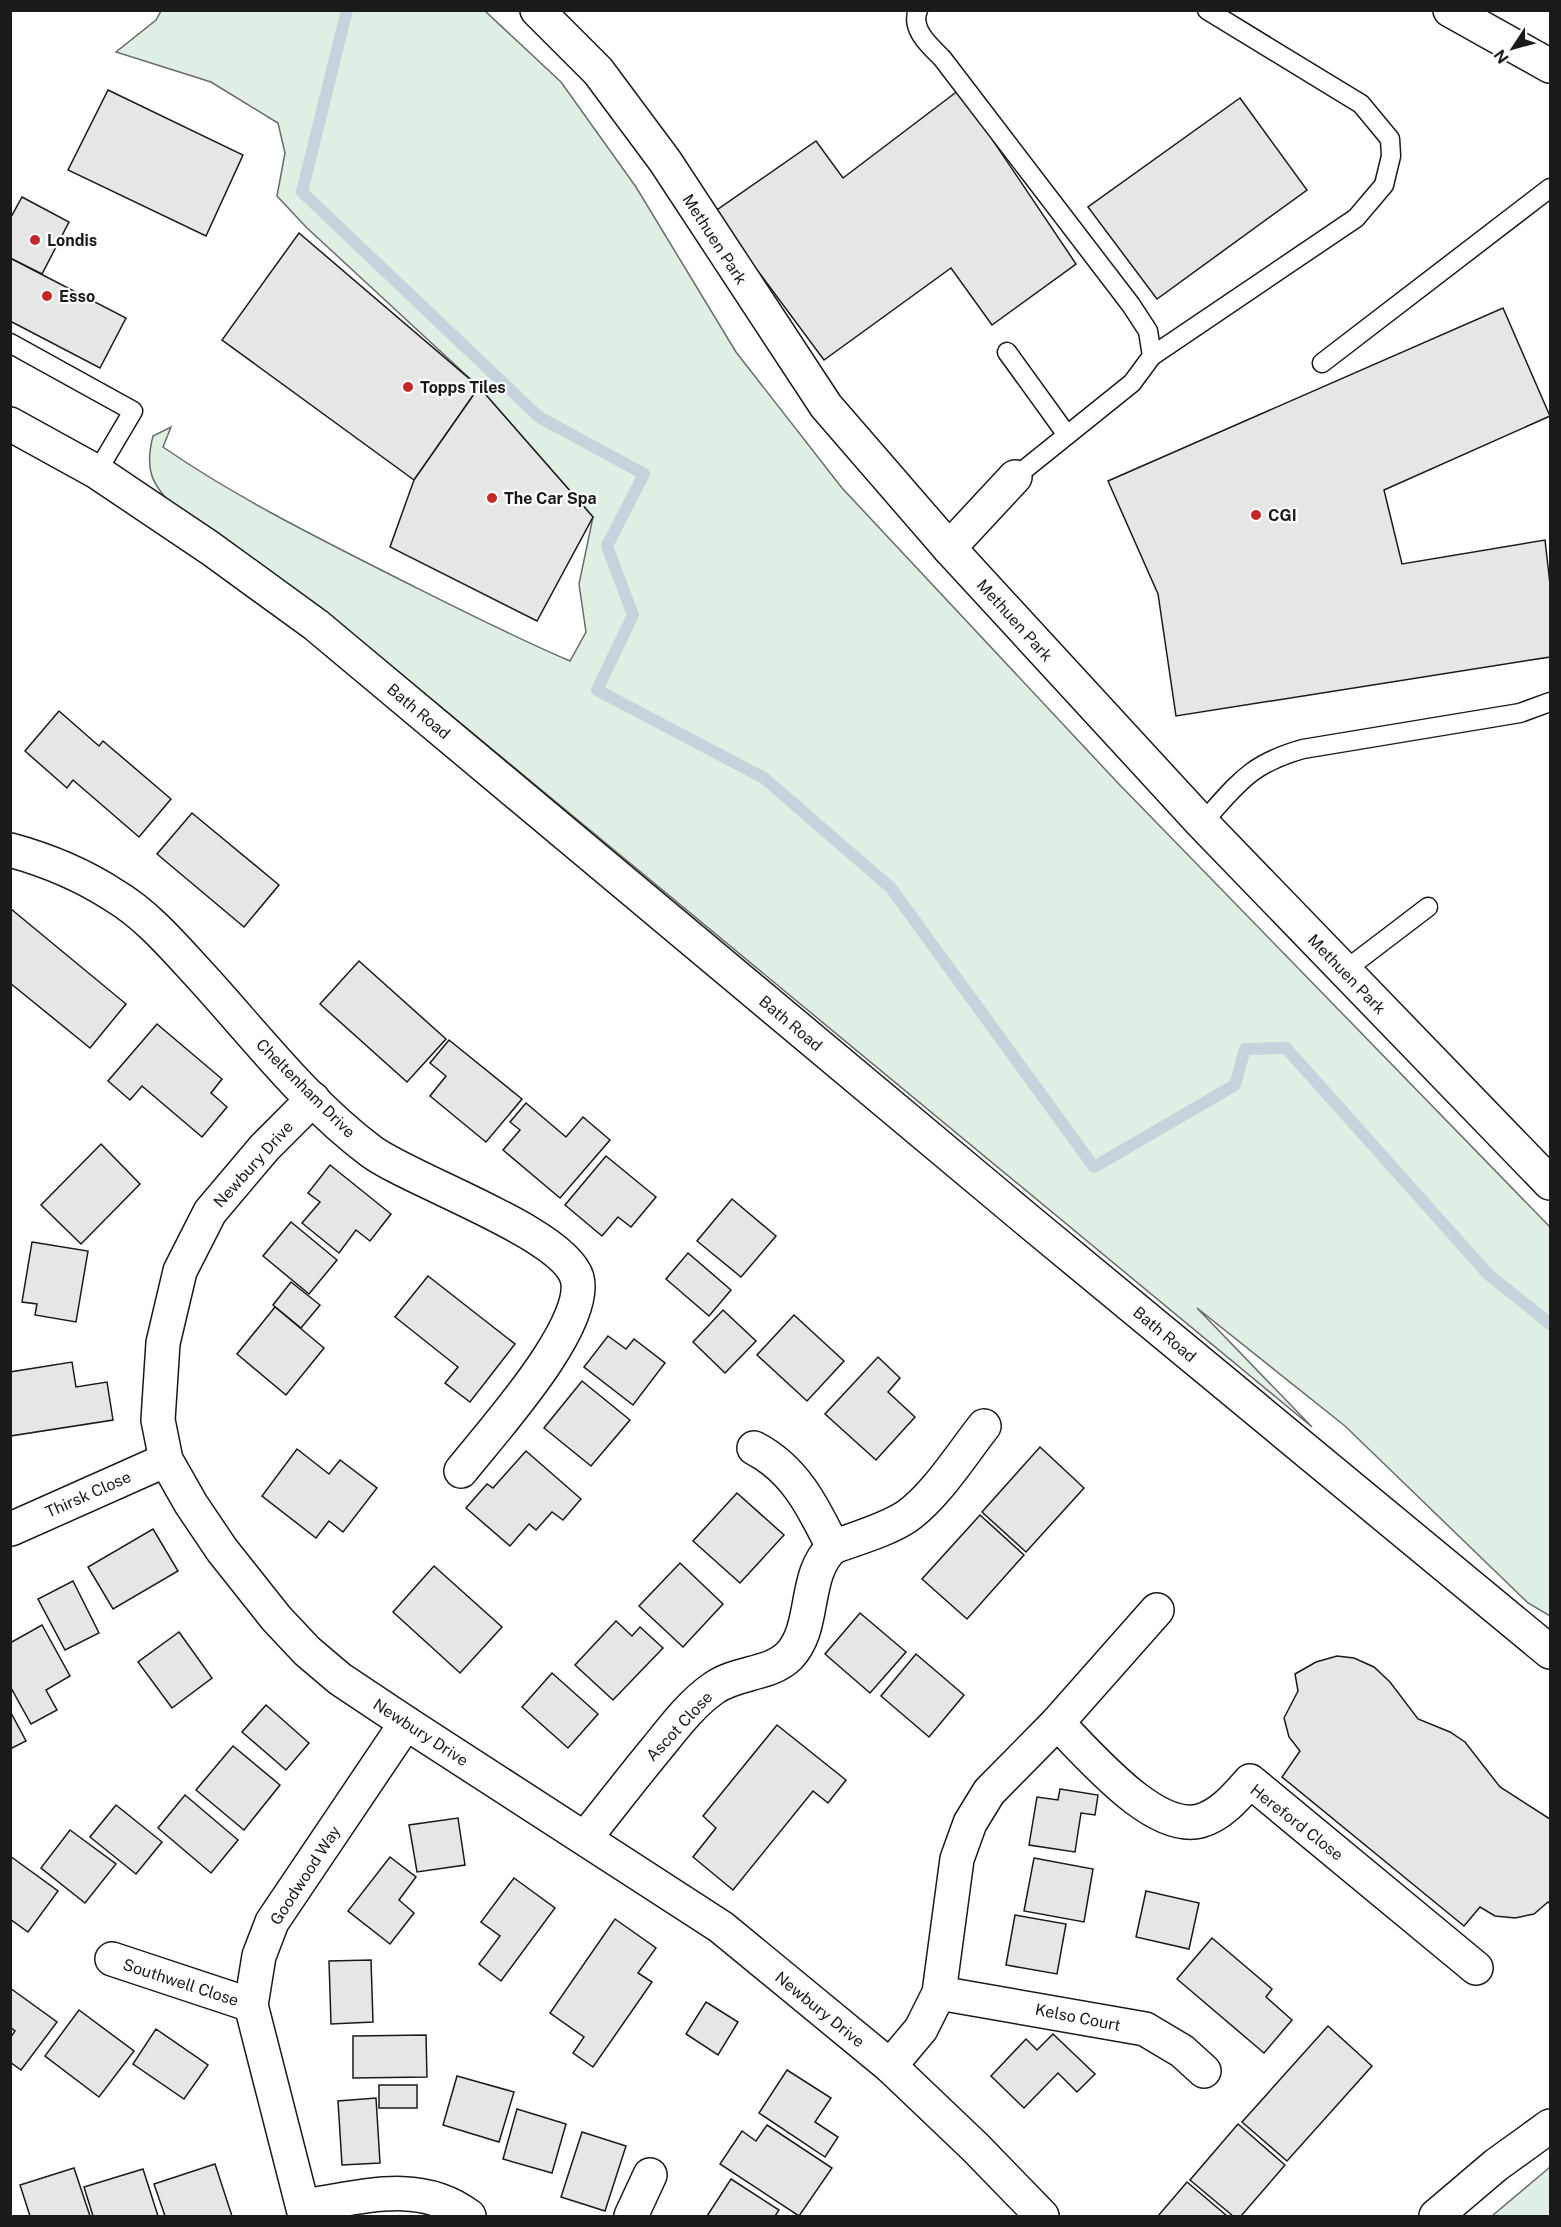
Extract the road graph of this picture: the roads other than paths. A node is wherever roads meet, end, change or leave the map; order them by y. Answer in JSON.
{"nodes":[{"id":1,"x":537,"y":10,"type":"edge"},
{"id":2,"x":918,"y":10,"type":"edge"},
{"id":3,"x":1207,"y":10,"type":"edge"},
{"id":4,"x":1449,"y":10,"type":"edge"},
{"id":5,"x":1551,"y":66,"type":"edge"},
{"id":6,"x":1551,"y":188,"type":"edge"},
{"id":7,"x":10,"y":343,"type":"edge"},
{"id":8,"x":1007,"y":352,"type":"dead end"},
{"id":9,"x":1152,"y":356,"type":"junction"},
{"id":10,"x":1322,"y":363,"type":"dead end"},
{"id":11,"x":10,"y":424,"type":"edge"},
{"id":12,"x":1067,"y":435,"type":"junction"},
{"id":13,"x":97,"y":472,"type":"junction"},
{"id":14,"x":1015,"y":477,"type":"joint"},
{"id":15,"x":949,"y":548,"type":"junction"},
{"id":16,"x":1551,"y":702,"type":"edge"},
{"id":17,"x":1202,"y":823,"type":"junction"},
{"id":18,"x":10,"y":850,"type":"edge"},
{"id":19,"x":1428,"y":907,"type":"dead end"},
{"id":20,"x":1344,"y":971,"type":"junction"},
{"id":21,"x":313,"y":1099,"type":"junction"},
{"id":22,"x":1551,"y":1183,"type":"edge"},
{"id":23,"x":984,"y":1426,"type":"dead end"},
{"id":24,"x":754,"y":1448,"type":"dead end"},
{"id":25,"x":166,"y":1460,"type":"junction"},
{"id":26,"x":461,"y":1471,"type":"dead end"},
{"id":27,"x":10,"y":1529,"type":"edge"},
{"id":28,"x":833,"y":1547,"type":"junction"},
{"id":29,"x":1157,"y":1610,"type":"dead end"},
{"id":30,"x":1551,"y":1652,"type":"edge"},
{"id":31,"x":406,"y":1723,"type":"junction"},
{"id":32,"x":1057,"y":1723,"type":"junction"},
{"id":33,"x":586,"y":1838,"type":"junction"},
{"id":34,"x":112,"y":1959,"type":"dead end"},
{"id":35,"x":1476,"y":1968,"type":"dead end"},
{"id":36,"x":939,"y":1993,"type":"junction"},
{"id":37,"x":250,"y":2005,"type":"junction"},
{"id":38,"x":890,"y":2066,"type":"junction"},
{"id":39,"x":1204,"y":2071,"type":"dead end"},
{"id":40,"x":1551,"y":2126,"type":"edge"},
{"id":41,"x":650,"y":2175,"type":"dead end"},
{"id":42,"x":304,"y":2211,"type":"edge"},
{"id":43,"x":469,"y":2217,"type":"edge"},
{"id":44,"x":630,"y":2217,"type":"edge"},
{"id":45,"x":1042,"y":2217,"type":"edge"},
{"id":46,"x":1436,"y":2217,"type":"edge"}],
"edges":[{"from":1,"to":15,"type":"street","name":"Methuen Park"},
{"from":2,"to":9,"type":"lane"},
{"from":3,"to":9,"type":"lane"},
{"from":4,"to":5,"type":"street"},
{"from":6,"to":10,"type":"lane"},
{"from":7,"to":13,"type":"lane"},
{"from":8,"to":12,"type":"lane"},
{"from":9,"to":12,"type":"lane"},
{"from":11,"to":13,"type":"street","name":"Bath Road"},
{"from":12,"to":14,"type":"lane"},
{"from":13,"to":30,"type":"street","name":"Bath Road"},
{"from":14,"to":15,"type":"street"},
{"from":15,"to":17,"type":"street","name":"Methuen Park"},
{"from":16,"to":17,"type":"lane"},
{"from":17,"to":20,"type":"street","name":"Methuen Park"},
{"from":18,"to":21,"type":"street","name":"Cheltenham Drive"},
{"from":19,"to":20,"type":"lane"},
{"from":20,"to":22,"type":"street","name":"Methuen Park"},
{"from":21,"to":25,"type":"street","name":"Newbury Drive"},
{"from":21,"to":26,"type":"street","name":"Cheltenham Drive"},
{"from":23,"to":28,"type":"street"},
{"from":24,"to":28,"type":"street"},
{"from":25,"to":27,"type":"street","name":"Thirsk Close"},
{"from":25,"to":31,"type":"street","name":"Newbury Drive"},
{"from":28,"to":33,"type":"street","name":"Ascot Close"},
{"from":29,"to":32,"type":"street"},
{"from":31,"to":33,"type":"street","name":"Newbury Drive"},
{"from":31,"to":37,"type":"street","name":"Goodwood Way"},
{"from":32,"to":35,"type":"street","name":"Hereford Close"},
{"from":32,"to":36,"type":"street"},
{"from":33,"to":38,"type":"street","name":"Newbury Drive"},
{"from":34,"to":37,"type":"street","name":"Southwell Close"},
{"from":36,"to":38,"type":"street"},
{"from":36,"to":39,"type":"street","name":"Kelso Court"},
{"from":37,"to":42,"type":"street","name":"Goodwood Way"},
{"from":38,"to":45,"type":"street","name":"Newbury Drive"},
{"from":40,"to":46,"type":"street"},
{"from":41,"to":44,"type":"street"},
{"from":42,"to":43,"type":"street"}]}
